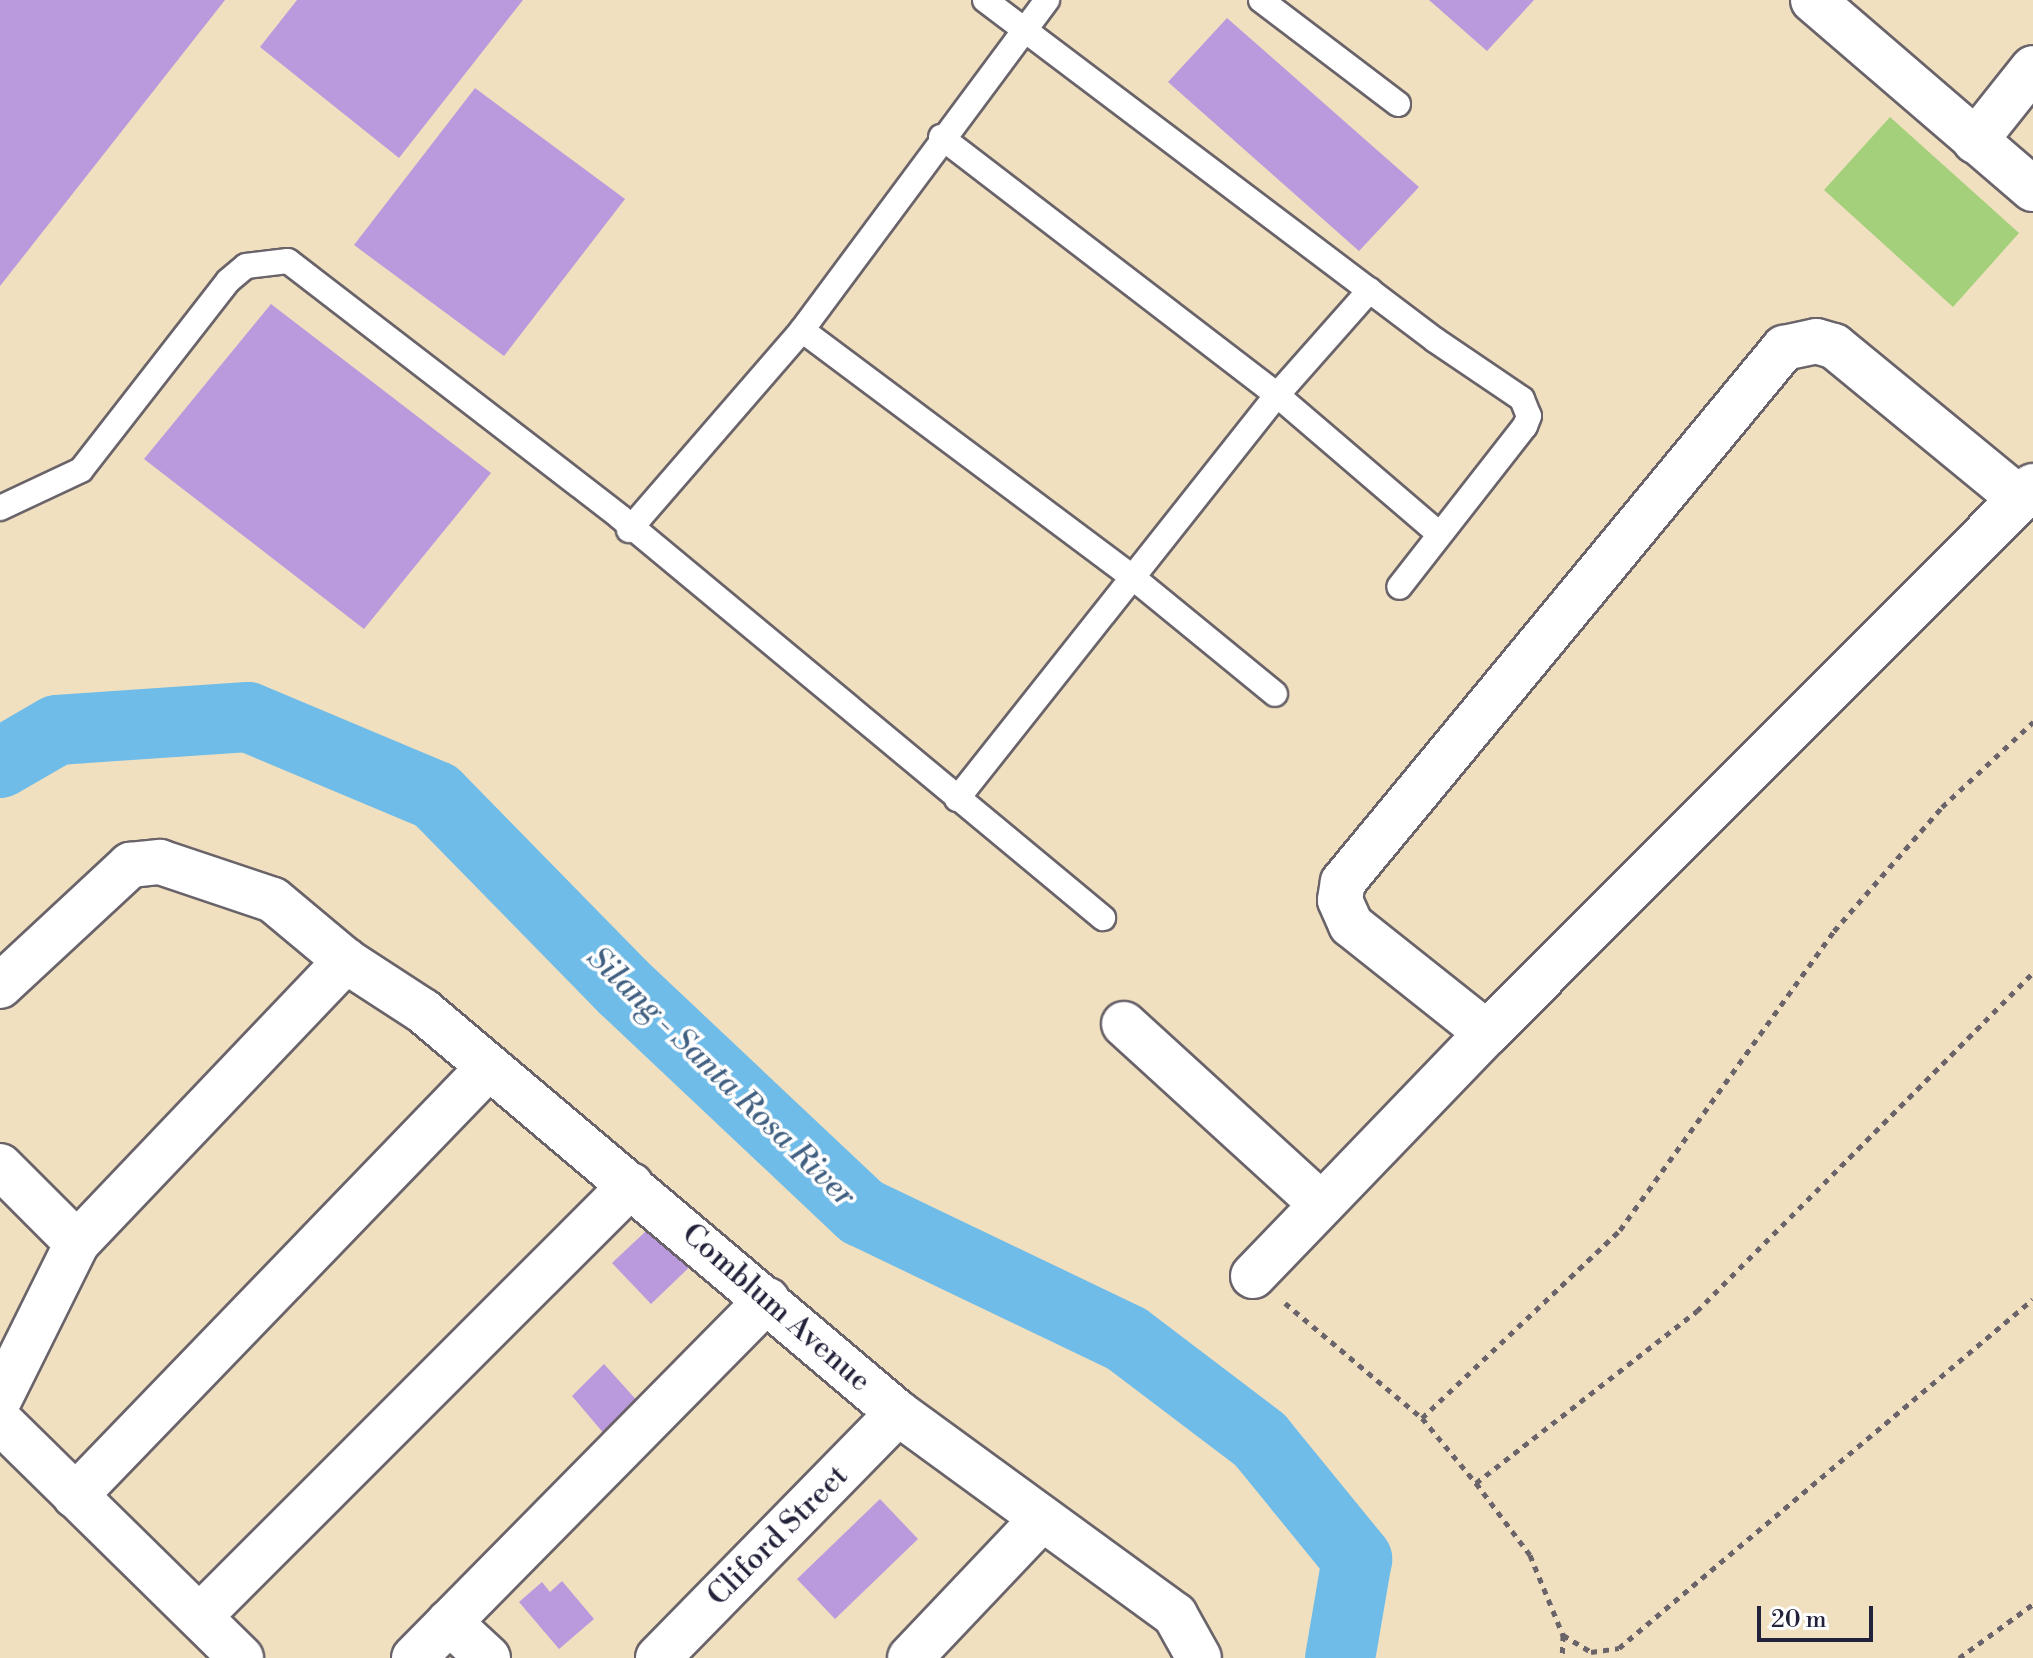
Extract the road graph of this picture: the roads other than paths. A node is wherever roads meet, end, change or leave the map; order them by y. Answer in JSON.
{"nodes":[{"id":1,"x":985,"y":0,"type":"edge"},
{"id":2,"x":1047,"y":0,"type":"edge"},
{"id":3,"x":1261,"y":0,"type":"edge"},
{"id":4,"x":1813,"y":0,"type":"edge"},
{"id":5,"x":1023,"y":31,"type":"junction"},
{"id":6,"x":2033,"y":68,"type":"edge"},
{"id":7,"x":1398,"y":104,"type":"dead end"},
{"id":8,"x":941,"y":137,"type":"junction"},
{"id":9,"x":1975,"y":141,"type":"junction"},
{"id":10,"x":2033,"y":189,"type":"edge"},
{"id":11,"x":1370,"y":290,"type":"junction"},
{"id":12,"x":802,"y":330,"type":"junction"},
{"id":13,"x":1277,"y":395,"type":"junction"},
{"id":14,"x":2027,"y":492,"type":"edge"},
{"id":15,"x":0,"y":508,"type":"edge"},
{"id":16,"x":629,"y":530,"type":"junction"},
{"id":17,"x":1438,"y":533,"type":"junction"},
{"id":18,"x":1131,"y":576,"type":"junction"},
{"id":19,"x":1399,"y":587,"type":"dead end"},
{"id":20,"x":1275,"y":694,"type":"dead end"},
{"id":21,"x":957,"y":799,"type":"junction"},
{"id":22,"x":1103,"y":918,"type":"dead end"},
{"id":23,"x":346,"y":961,"type":"junction"},
{"id":24,"x":0,"y":986,"type":"edge"},
{"id":25,"x":1124,"y":1024,"type":"dead end"},
{"id":26,"x":1487,"y":1033,"type":"junction"},
{"id":27,"x":487,"y":1069,"type":"junction"},
{"id":28,"x":0,"y":1166,"type":"edge"},
{"id":29,"x":631,"y":1185,"type":"junction"},
{"id":30,"x":1321,"y":1204,"type":"junction"},
{"id":31,"x":77,"y":1243,"type":"junction"},
{"id":32,"x":1253,"y":1276,"type":"road end"},
{"id":33,"x":767,"y":1300,"type":"junction"},
{"id":34,"x":0,"y":1398,"type":"edge"},
{"id":35,"x":898,"y":1413,"type":"junction"},
{"id":36,"x":0,"y":1421,"type":"edge"},
{"id":37,"x":75,"y":1496,"type":"junction"},
{"id":38,"x":1041,"y":1520,"type":"junction"},
{"id":39,"x":201,"y":1615,"type":"junction"},
{"id":40,"x":449,"y":1622,"type":"junction"},
{"id":41,"x":241,"y":1658,"type":"edge"},
{"id":42,"x":414,"y":1658,"type":"edge"},
{"id":43,"x":488,"y":1658,"type":"edge"},
{"id":44,"x":658,"y":1658,"type":"edge"},
{"id":45,"x":910,"y":1658,"type":"edge"},
{"id":46,"x":1199,"y":1658,"type":"edge"}],
"edges":[{"from":1,"to":5,"type":"lane"},
{"from":2,"to":5,"type":"lane"},
{"from":3,"to":7,"type":"lane"},
{"from":4,"to":9,"type":"street"},
{"from":5,"to":8,"type":"lane"},
{"from":5,"to":11,"type":"lane"},
{"from":6,"to":9,"type":"street"},
{"from":8,"to":12,"type":"lane"},
{"from":8,"to":13,"type":"lane"},
{"from":9,"to":10,"type":"street"},
{"from":11,"to":13,"type":"lane"},
{"from":11,"to":17,"type":"lane"},
{"from":12,"to":16,"type":"lane"},
{"from":12,"to":18,"type":"lane"},
{"from":13,"to":17,"type":"lane"},
{"from":13,"to":18,"type":"lane"},
{"from":14,"to":26,"type":"street"},
{"from":14,"to":26,"type":"street"},
{"from":15,"to":16,"type":"lane"},
{"from":16,"to":21,"type":"lane"},
{"from":17,"to":19,"type":"lane"},
{"from":18,"to":20,"type":"lane"},
{"from":18,"to":21,"type":"lane"},
{"from":21,"to":22,"type":"lane"},
{"from":23,"to":24,"type":"street","name":"Comblum Avenue"},
{"from":23,"to":27,"type":"street","name":"Comblum Avenue"},
{"from":23,"to":31,"type":"street"},
{"from":25,"to":30,"type":"street"},
{"from":26,"to":30,"type":"street"},
{"from":27,"to":29,"type":"street","name":"Comblum Avenue"},
{"from":27,"to":37,"type":"street"},
{"from":28,"to":31,"type":"street"},
{"from":29,"to":33,"type":"street","name":"Comblum Avenue"},
{"from":29,"to":39,"type":"street"},
{"from":30,"to":32,"type":"street"},
{"from":31,"to":34,"type":"street"},
{"from":33,"to":35,"type":"street","name":"Comblum Avenue"},
{"from":33,"to":40,"type":"street"},
{"from":35,"to":38,"type":"street","name":"Comblum Avenue"},
{"from":35,"to":44,"type":"street","name":"Cliford Street"},
{"from":36,"to":37,"type":"street"},
{"from":37,"to":39,"type":"street"},
{"from":38,"to":45,"type":"street"},
{"from":38,"to":46,"type":"street","name":"Comblum Avenue"},
{"from":39,"to":41,"type":"street"},
{"from":40,"to":42,"type":"street"},
{"from":40,"to":43,"type":"street"}]}
